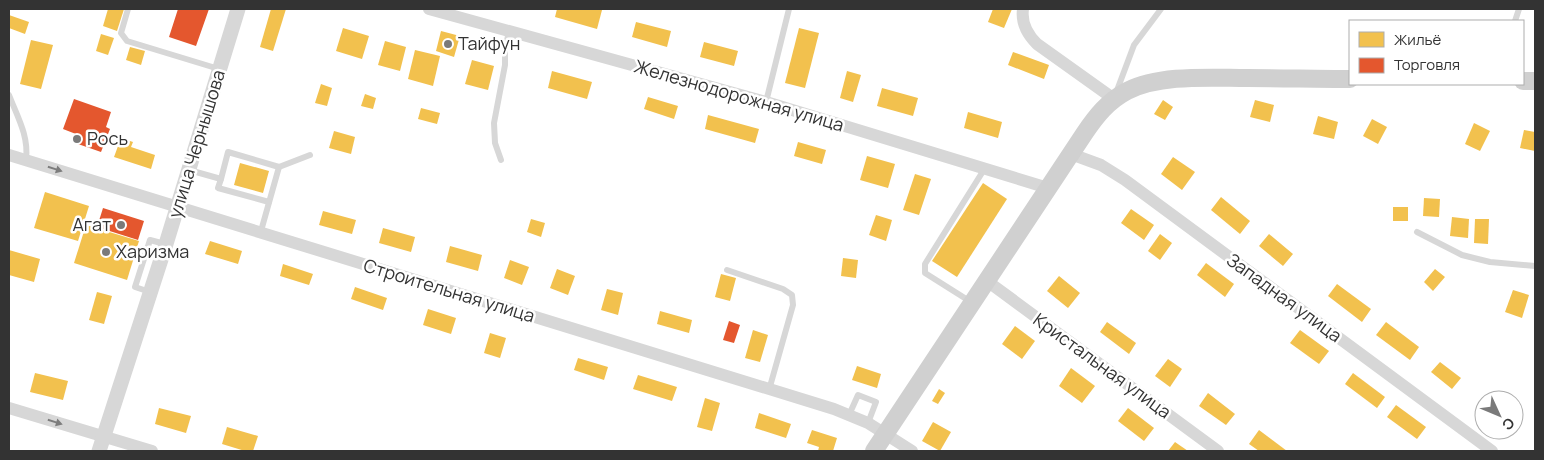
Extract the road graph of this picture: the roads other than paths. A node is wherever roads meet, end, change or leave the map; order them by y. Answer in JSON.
{"nodes":[{"id":1,"x":128,"y":9,"type":"edge"},
{"id":2,"x":238,"y":9,"type":"edge"},
{"id":3,"x":429,"y":9,"type":"edge"},
{"id":4,"x":789,"y":9,"type":"edge"},
{"id":5,"x":1023,"y":9,"type":"edge"},
{"id":6,"x":1161,"y":9,"type":"edge"},
{"id":7,"x":509,"y":31,"type":"junction"},
{"id":8,"x":220,"y":70,"type":"junction"},
{"id":9,"x":1349,"y":79,"type":"edge"},
{"id":10,"x":9,"y":95,"type":"edge"},
{"id":11,"x":1114,"y":99,"type":"junction"},
{"id":12,"x":766,"y":102,"type":"junction"},
{"id":13,"x":9,"y":154,"type":"edge"},
{"id":14,"x":1071,"y":154,"type":"junction"},
{"id":15,"x":310,"y":156,"type":"dead end"},
{"id":16,"x":26,"y":159,"type":"junction"},
{"id":17,"x":501,"y":160,"type":"dead end"},
{"id":18,"x":280,"y":167,"type":"junction"},
{"id":19,"x":985,"y":168,"type":"junction"},
{"id":20,"x":189,"y":170,"type":"junction"},
{"id":21,"x":221,"y":179,"type":"junction"},
{"id":22,"x":1048,"y":188,"type":"junction"},
{"id":23,"x":269,"y":202,"type":"junction"},
{"id":24,"x":178,"y":208,"type":"junction"},
{"id":25,"x":261,"y":231,"type":"junction"},
{"id":26,"x":1417,"y":232,"type":"dead end"},
{"id":27,"x":1535,"y":266,"type":"edge"},
{"id":28,"x":727,"y":270,"type":"dead end"},
{"id":29,"x":987,"y":281,"type":"junction"},
{"id":30,"x":972,"y":303,"type":"junction"},
{"id":31,"x":770,"y":390,"type":"junction"},
{"id":32,"x":9,"y":408,"type":"edge"},
{"id":33,"x":849,"y":415,"type":"junction"},
{"id":34,"x":868,"y":423,"type":"junction"},
{"id":35,"x":886,"y":433,"type":"junction"},
{"id":36,"x":101,"y":444,"type":"edge"},
{"id":37,"x":152,"y":451,"type":"edge"},
{"id":38,"x":874,"y":451,"type":"edge"},
{"id":39,"x":912,"y":451,"type":"edge"},
{"id":40,"x":1218,"y":451,"type":"edge"},
{"id":41,"x":1492,"y":451,"type":"edge"}],
"edges":[{"from":1,"to":8,"type":"lane"},
{"from":2,"to":8,"type":"street","name":"улица Чернышова"},
{"from":3,"to":7,"type":"street","name":"Железнодорожная улица"},
{"from":4,"to":12,"type":"lane"},
{"from":5,"to":11,"type":"street"},
{"from":6,"to":11,"type":"lane"},
{"from":7,"to":12,"type":"street","name":"Железнодорожная улица"},
{"from":7,"to":17,"type":"lane"},
{"from":8,"to":20,"type":"street","name":"улица Чернышова"},
{"from":9,"to":11,"type":"main road"},
{"from":10,"to":16,"type":"lane"},
{"from":11,"to":14,"type":"main road"},
{"from":12,"to":19,"type":"street","name":"Железнодорожная улица"},
{"from":13,"to":16,"type":"street","name":"Строительная улица"},
{"from":14,"to":22,"type":"main road"},
{"from":14,"to":41,"type":"street","name":"Западная улица"},
{"from":15,"to":18,"type":"lane"},
{"from":16,"to":24,"type":"street","name":"Строительная улица","one_way":true},
{"from":18,"to":21,"type":"lane"},
{"from":18,"to":23,"type":"lane"},
{"from":19,"to":22,"type":"street","name":"Железнодорожная улица"},
{"from":19,"to":30,"type":"lane"},
{"from":20,"to":21,"type":"lane"},
{"from":20,"to":24,"type":"street","name":"улица Чернышова"},
{"from":21,"to":23,"type":"lane"},
{"from":22,"to":29,"type":"main road"},
{"from":23,"to":25,"type":"lane"},
{"from":24,"to":25,"type":"street","name":"Строительная улица"},
{"from":24,"to":36,"type":"street","name":"улица Чернышова"},
{"from":25,"to":31,"type":"street","name":"Строительная улица"},
{"from":26,"to":27,"type":"lane"},
{"from":28,"to":31,"type":"lane"},
{"from":29,"to":30,"type":"main road"},
{"from":29,"to":40,"type":"street","name":"Кристальная улица"},
{"from":30,"to":35,"type":"main road"},
{"from":31,"to":33,"type":"street","name":"Строительная улица"},
{"from":32,"to":36,"type":"street","one_way":true},
{"from":33,"to":34,"type":"street","name":"Строительная улица"},
{"from":33,"to":34,"type":"lane"},
{"from":34,"to":35,"type":"street","name":"Строительная улица"},
{"from":35,"to":38,"type":"main road"},
{"from":35,"to":39,"type":"street","name":"Строительная улица"},
{"from":36,"to":37,"type":"street"}]}
